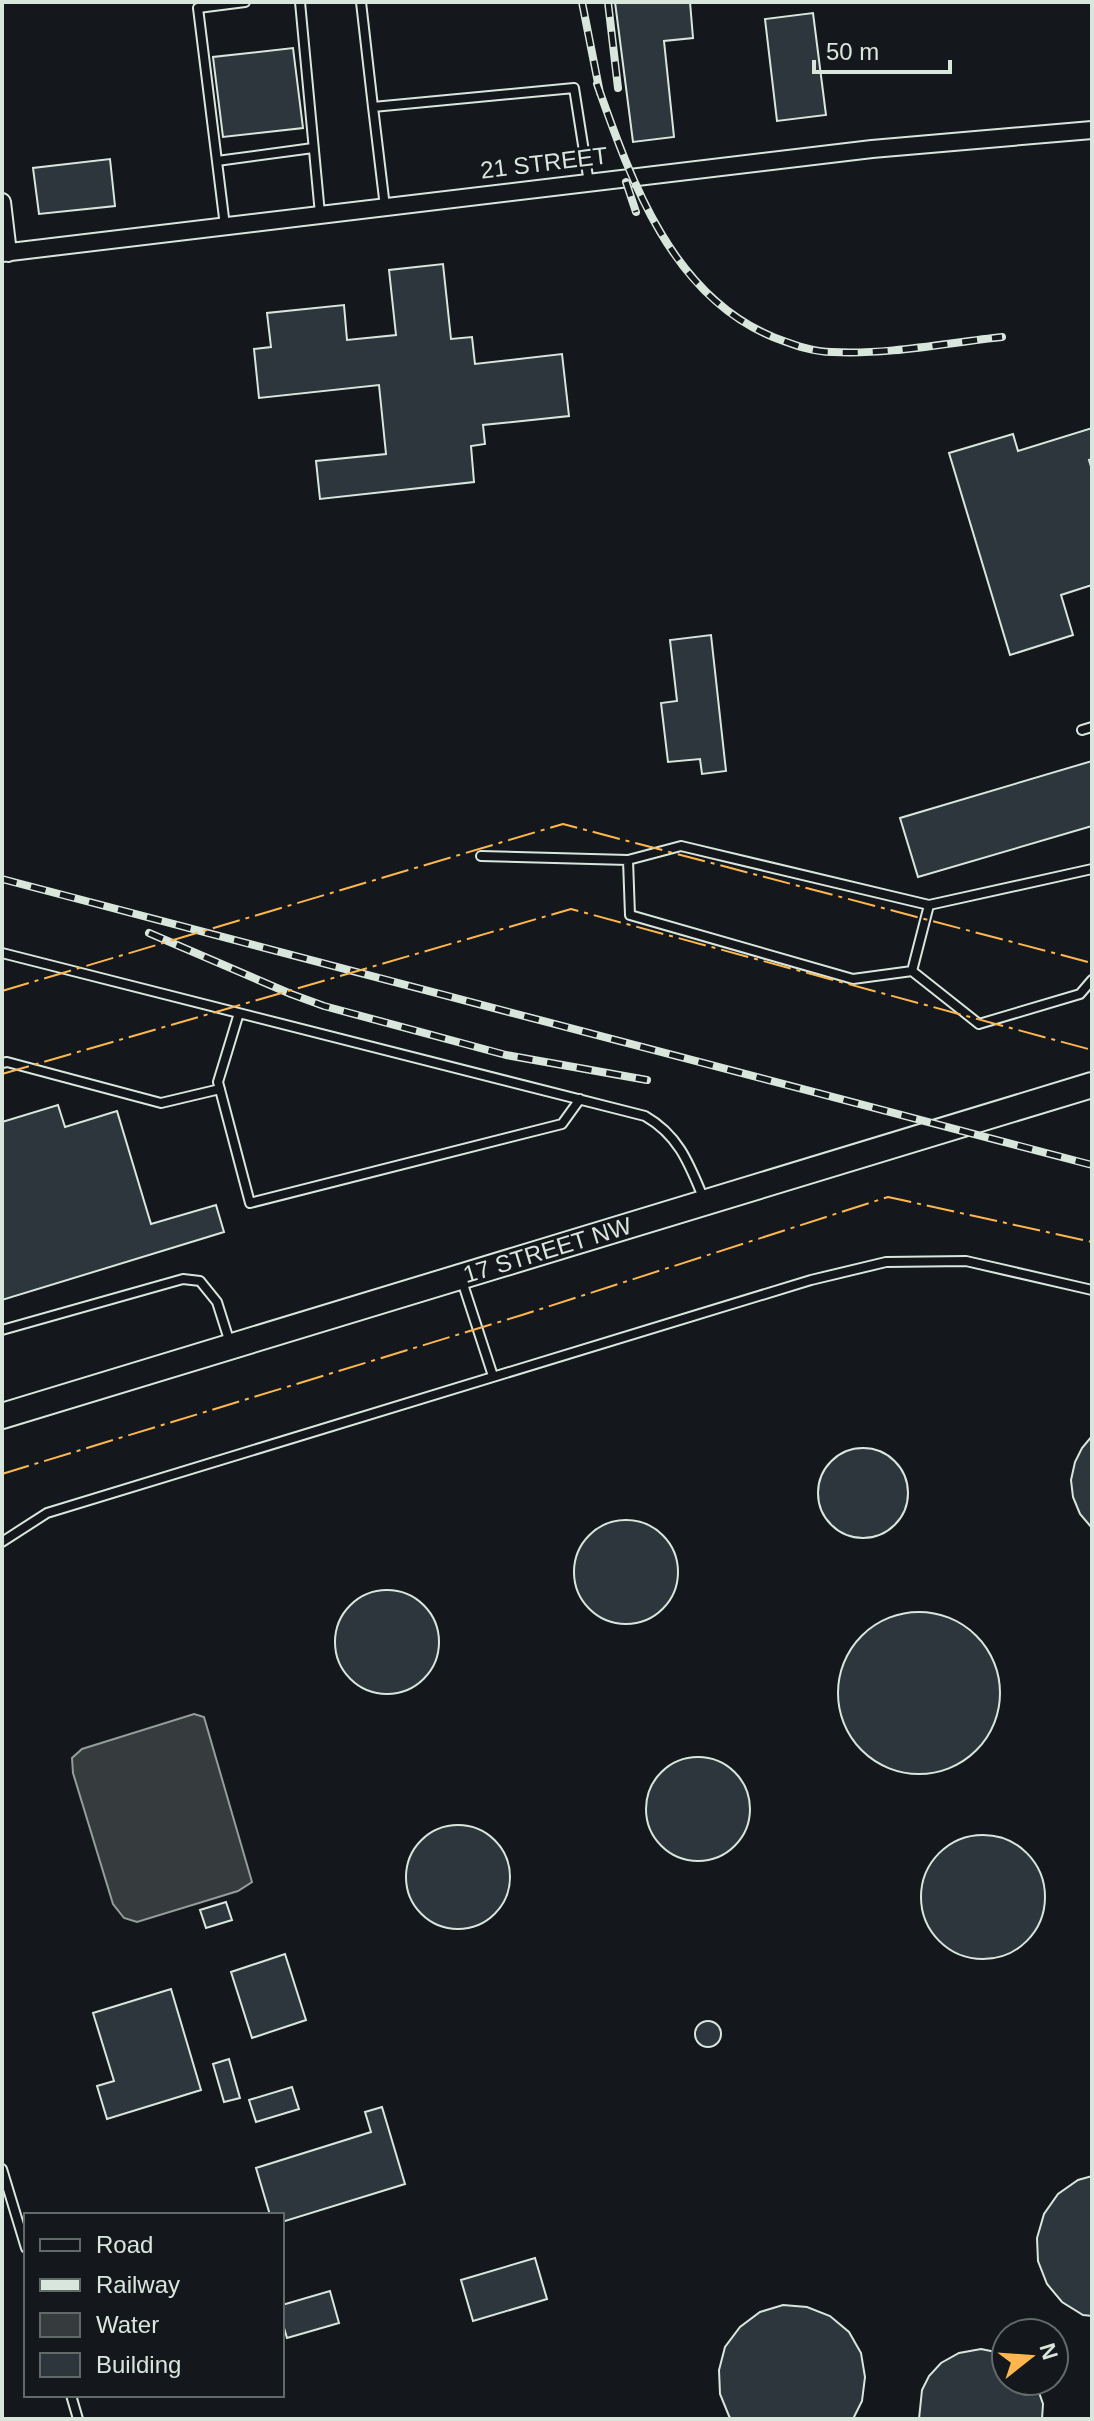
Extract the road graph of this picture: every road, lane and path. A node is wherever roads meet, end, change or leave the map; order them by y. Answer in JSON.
{"nodes":[{"id":1,"x":245,"y":2,"type":"edge"},
{"id":2,"x":300,"y":2,"type":"edge"},
{"id":3,"x":361,"y":2,"type":"edge"},
{"id":4,"x":373,"y":107,"type":"junction"},
{"id":5,"x":1092,"y":130,"type":"edge"},
{"id":6,"x":313,"y":148,"type":"junction"},
{"id":7,"x":217,"y":161,"type":"junction"},
{"id":8,"x":589,"y":183,"type":"junction"},
{"id":9,"x":2,"y":202,"type":"edge"},
{"id":10,"x":385,"y":207,"type":"junction"},
{"id":11,"x":320,"y":214,"type":"junction"},
{"id":12,"x":225,"y":226,"type":"junction"},
{"id":13,"x":5,"y":253,"type":"edge"},
{"id":14,"x":1092,"y":727,"type":"edge"},
{"id":15,"x":1082,"y":730,"type":"dead end"},
{"id":16,"x":481,"y":856,"type":"dead end"},
{"id":17,"x":628,"y":860,"type":"junction"},
{"id":18,"x":1092,"y":869,"type":"edge"},
{"id":19,"x":929,"y":905,"type":"junction"},
{"id":20,"x":2,"y":953,"type":"edge"},
{"id":21,"x":912,"y":971,"type":"junction"},
{"id":22,"x":1092,"y":980,"type":"edge"},
{"id":23,"x":239,"y":1013,"type":"junction"},
{"id":24,"x":4,"y":1061,"type":"edge"},
{"id":25,"x":1092,"y":1085,"type":"edge"},
{"id":26,"x":220,"y":1089,"type":"junction"},
{"id":27,"x":580,"y":1099,"type":"junction"},
{"id":28,"x":705,"y":1202,"type":"junction"},
{"id":29,"x":460,"y":1277,"type":"junction"},
{"id":30,"x":1092,"y":1290,"type":"edge"},
{"id":31,"x":2,"y":1330,"type":"edge"},
{"id":32,"x":231,"y":1348,"type":"junction"},
{"id":33,"x":493,"y":1376,"type":"junction"},
{"id":34,"x":2,"y":1416,"type":"edge"},
{"id":35,"x":2,"y":1542,"type":"edge"},
{"id":36,"x":2,"y":2169,"type":"edge"},
{"id":37,"x":24,"y":2241,"type":"edge"},
{"id":38,"x":72,"y":2397,"type":"edge"},
{"id":39,"x":78,"y":2419,"type":"edge"}],
"edges":[{"from":1,"to":7,"type":"lane"},
{"from":2,"to":6,"type":"lane"},
{"from":3,"to":4,"type":"lane"},
{"from":4,"to":8,"type":"lane"},
{"from":4,"to":10,"type":"lane"},
{"from":5,"to":8,"type":"street","name":"21 STREET"},
{"from":6,"to":7,"type":"lane"},
{"from":6,"to":11,"type":"lane"},
{"from":7,"to":12,"type":"lane"},
{"from":8,"to":10,"type":"street","name":"21 STREET"},
{"from":9,"to":13,"type":"street"},
{"from":10,"to":11,"type":"street","name":"21 STREET"},
{"from":11,"to":12,"type":"street","name":"21 STREET"},
{"from":12,"to":13,"type":"street","name":"21 STREET"},
{"from":14,"to":15,"type":"lane"},
{"from":16,"to":17,"type":"lane"},
{"from":17,"to":19,"type":"lane"},
{"from":17,"to":21,"type":"lane"},
{"from":18,"to":19,"type":"lane"},
{"from":19,"to":21,"type":"lane"},
{"from":20,"to":23,"type":"lane"},
{"from":21,"to":22,"type":"lane"},
{"from":23,"to":26,"type":"lane"},
{"from":23,"to":27,"type":"lane"},
{"from":24,"to":26,"type":"lane"},
{"from":25,"to":28,"type":"main road","name":"17 STREET NW"},
{"from":26,"to":27,"type":"lane"},
{"from":27,"to":28,"type":"lane"},
{"from":28,"to":29,"type":"main road","name":"17 STREET NW"},
{"from":29,"to":32,"type":"main road","name":"17 STREET NW"},
{"from":29,"to":33,"type":"lane"},
{"from":30,"to":33,"type":"lane"},
{"from":31,"to":32,"type":"lane"},
{"from":32,"to":34,"type":"main road","name":"17 STREET NW"},
{"from":33,"to":35,"type":"lane"},
{"from":36,"to":37,"type":"lane"},
{"from":38,"to":39,"type":"lane"}]}
